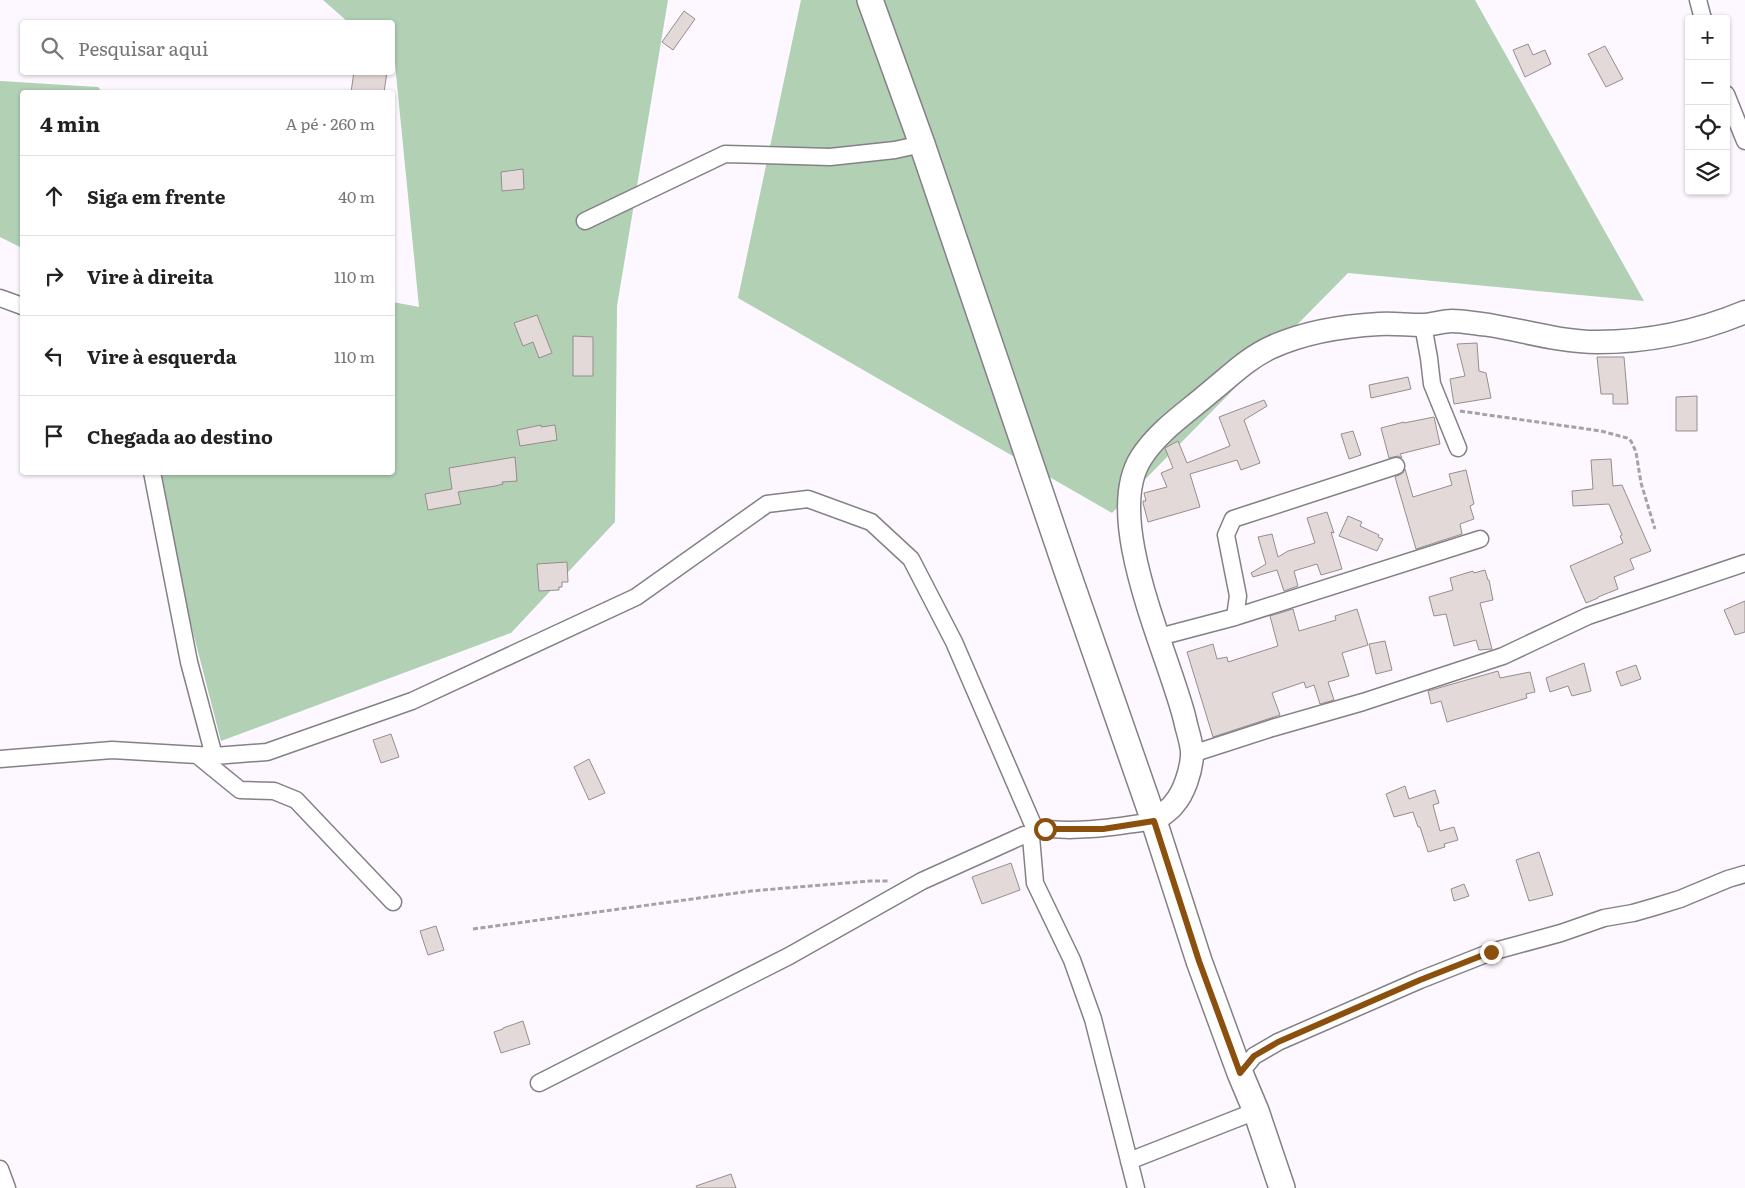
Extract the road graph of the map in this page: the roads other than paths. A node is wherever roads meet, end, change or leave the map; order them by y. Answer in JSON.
{"nodes":[{"id":1,"x":870,"y":0,"type":"edge"},
{"id":2,"x":1698,"y":0,"type":"edge"},
{"id":3,"x":1701,"y":15,"type":"edge"},
{"id":4,"x":1730,"y":104,"type":"edge"},
{"id":5,"x":1745,"y":141,"type":"edge"},
{"id":6,"x":922,"y":144,"type":"junction"},
{"id":7,"x":585,"y":221,"type":"dead end"},
{"id":8,"x":0,"y":298,"type":"edge"},
{"id":9,"x":20,"y":305,"type":"edge"},
{"id":10,"x":1745,"y":312,"type":"edge"},
{"id":11,"x":1422,"y":325,"type":"junction"},
{"id":12,"x":1458,"y":448,"type":"dead end"},
{"id":13,"x":1396,"y":466,"type":"dead end"},
{"id":14,"x":153,"y":475,"type":"edge"},
{"id":15,"x":1480,"y":539,"type":"dead end"},
{"id":16,"x":1745,"y":563,"type":"edge"},
{"id":17,"x":1235,"y":617,"type":"junction"},
{"id":18,"x":1159,"y":637,"type":"junction"},
{"id":19,"x":1192,"y":754,"type":"junction"},
{"id":20,"x":197,"y":755,"type":"junction"},
{"id":21,"x":214,"y":756,"type":"junction"},
{"id":22,"x":0,"y":759,"type":"edge"},
{"id":23,"x":1154,"y":821,"type":"junction"},
{"id":24,"x":1032,"y":832,"type":"junction"},
{"id":25,"x":1745,"y":874,"type":"edge"},
{"id":26,"x":392,"y":902,"type":"dead end"},
{"id":27,"x":1240,"y":1073,"type":"junction"},
{"id":28,"x":539,"y":1083,"type":"dead end"},
{"id":29,"x":1256,"y":1111,"type":"junction"},
{"id":30,"x":1129,"y":1161,"type":"junction"},
{"id":31,"x":0,"y":1169,"type":"edge"},
{"id":32,"x":7,"y":1188,"type":"edge"},
{"id":33,"x":1136,"y":1188,"type":"edge"},
{"id":34,"x":1282,"y":1188,"type":"edge"}],
"edges":[{"from":1,"to":6,"type":"main road"},
{"from":2,"to":3,"type":"street"},
{"from":4,"to":5,"type":"street"},
{"from":6,"to":7,"type":"street"},
{"from":6,"to":23,"type":"main road"},
{"from":8,"to":9,"type":"street"},
{"from":10,"to":11,"type":"street"},
{"from":11,"to":12,"type":"street"},
{"from":11,"to":18,"type":"street"},
{"from":13,"to":17,"type":"street"},
{"from":14,"to":21,"type":"street"},
{"from":15,"to":17,"type":"street"},
{"from":16,"to":19,"type":"street"},
{"from":17,"to":18,"type":"street"},
{"from":18,"to":19,"type":"street"},
{"from":19,"to":23,"type":"street"},
{"from":20,"to":21,"type":"street"},
{"from":20,"to":22,"type":"street"},
{"from":20,"to":26,"type":"street"},
{"from":21,"to":24,"type":"street"},
{"from":23,"to":24,"type":"street"},
{"from":23,"to":27,"type":"main road"},
{"from":24,"to":28,"type":"street"},
{"from":24,"to":30,"type":"street"},
{"from":25,"to":27,"type":"street"},
{"from":27,"to":29,"type":"main road"},
{"from":29,"to":30,"type":"street"},
{"from":29,"to":34,"type":"main road"},
{"from":30,"to":33,"type":"street"},
{"from":31,"to":32,"type":"street"}]}
